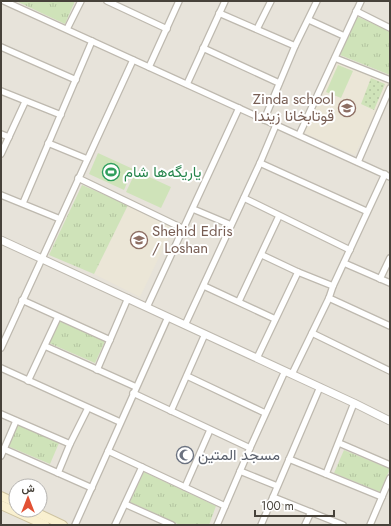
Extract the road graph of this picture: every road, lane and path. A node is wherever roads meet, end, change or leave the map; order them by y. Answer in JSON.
{"nodes":[{"id":1,"x":4,"y":1,"type":"edge"},
{"id":2,"x":81,"y":1,"type":"edge"},
{"id":3,"x":106,"y":1,"type":"edge"},
{"id":4,"x":178,"y":1,"type":"edge"},
{"id":5,"x":225,"y":1,"type":"edge"},
{"id":6,"x":271,"y":1,"type":"edge"},
{"id":7,"x":317,"y":1,"type":"edge"},
{"id":8,"x":361,"y":1,"type":"edge"},
{"id":9,"x":11,"y":2,"type":"edge"},
{"id":10,"x":356,"y":11,"type":"junction"},
{"id":11,"x":219,"y":13,"type":"junction"},
{"id":12,"x":309,"y":20,"type":"junction"},
{"id":13,"x":390,"y":28,"type":"edge"},
{"id":14,"x":66,"y":29,"type":"junction"},
{"id":15,"x":167,"y":29,"type":"junction"},
{"id":16,"x":257,"y":29,"type":"junction"},
{"id":17,"x":344,"y":36,"type":"junction"},
{"id":18,"x":92,"y":41,"type":"junction"},
{"id":19,"x":295,"y":46,"type":"junction"},
{"id":20,"x":1,"y":47,"type":"edge"},
{"id":21,"x":203,"y":48,"type":"junction"},
{"id":22,"x":335,"y":58,"type":"junction"},
{"id":23,"x":133,"y":60,"type":"junction"},
{"id":24,"x":149,"y":67,"type":"junction"},
{"id":25,"x":76,"y":80,"type":"junction"},
{"id":26,"x":390,"y":80,"type":"edge"},
{"id":27,"x":279,"y":83,"type":"junction"},
{"id":28,"x":187,"y":84,"type":"junction"},
{"id":29,"x":390,"y":88,"type":"edge"},
{"id":30,"x":1,"y":91,"type":"edge"},
{"id":31,"x":25,"y":102,"type":"junction"},
{"id":32,"x":239,"y":108,"type":"junction"},
{"id":33,"x":61,"y":115,"type":"junction"},
{"id":34,"x":264,"y":120,"type":"junction"},
{"id":35,"x":276,"y":125,"type":"junction"},
{"id":36,"x":1,"y":134,"type":"edge"},
{"id":37,"x":299,"y":136,"type":"junction"},
{"id":38,"x":9,"y":137,"type":"junction"},
{"id":39,"x":48,"y":143,"type":"junction"},
{"id":40,"x":1,"y":154,"type":"edge"},
{"id":41,"x":87,"y":159,"type":"junction"},
{"id":42,"x":358,"y":162,"type":"junction"},
{"id":43,"x":260,"y":163,"type":"junction"},
{"id":44,"x":387,"y":176,"type":"edge"},
{"id":45,"x":78,"y":178,"type":"junction"},
{"id":46,"x":1,"y":194,"type":"edge"},
{"id":47,"x":244,"y":198,"type":"junction"},
{"id":48,"x":22,"y":204,"type":"junction"},
{"id":49,"x":193,"y":209,"type":"junction"},
{"id":50,"x":366,"y":211,"type":"junction"},
{"id":51,"x":279,"y":216,"type":"junction"},
{"id":52,"x":60,"y":219,"type":"junction"},
{"id":53,"x":231,"y":225,"type":"junction"},
{"id":54,"x":184,"y":229,"type":"junction"},
{"id":55,"x":1,"y":240,"type":"edge"},
{"id":56,"x":350,"y":250,"type":"junction"},
{"id":57,"x":262,"y":254,"type":"junction"},
{"id":58,"x":41,"y":258,"type":"junction"},
{"id":59,"x":390,"y":258,"type":"edge"},
{"id":60,"x":344,"y":263,"type":"junction"},
{"id":61,"x":298,"y":272,"type":"junction"},
{"id":62,"x":380,"y":279,"type":"junction"},
{"id":63,"x":390,"y":284,"type":"edge"},
{"id":64,"x":204,"y":286,"type":"junction"},
{"id":65,"x":333,"y":286,"type":"junction"},
{"id":66,"x":128,"y":298,"type":"junction"},
{"id":67,"x":329,"y":298,"type":"junction"},
{"id":68,"x":22,"y":300,"type":"junction"},
{"id":69,"x":238,"y":301,"type":"junction"},
{"id":70,"x":147,"y":307,"type":"junction"},
{"id":71,"x":58,"y":317,"type":"junction"},
{"id":72,"x":168,"y":317,"type":"junction"},
{"id":73,"x":275,"y":320,"type":"junction"},
{"id":74,"x":185,"y":325,"type":"junction"},
{"id":75,"x":390,"y":326,"type":"edge"},
{"id":76,"x":4,"y":333,"type":"edge"},
{"id":77,"x":312,"y":333,"type":"junction"},
{"id":78,"x":205,"y":334,"type":"junction"},
{"id":79,"x":110,"y":340,"type":"junction"},
{"id":80,"x":45,"y":346,"type":"junction"},
{"id":81,"x":1,"y":348,"type":"edge"},
{"id":82,"x":257,"y":358,"type":"junction"},
{"id":83,"x":1,"y":368,"type":"edge"},
{"id":84,"x":97,"y":370,"type":"junction"},
{"id":85,"x":390,"y":371,"type":"edge"},
{"id":86,"x":289,"y":373,"type":"junction"},
{"id":87,"x":187,"y":376,"type":"junction"},
{"id":88,"x":28,"y":381,"type":"junction"},
{"id":89,"x":136,"y":387,"type":"junction"},
{"id":90,"x":320,"y":387,"type":"junction"},
{"id":91,"x":133,"y":393,"type":"junction"},
{"id":92,"x":354,"y":403,"type":"junction"},
{"id":93,"x":88,"y":408,"type":"junction"},
{"id":94,"x":171,"y":411,"type":"junction"},
{"id":95,"x":266,"y":413,"type":"junction"},
{"id":96,"x":1,"y":414,"type":"edge"},
{"id":97,"x":16,"y":421,"type":"junction"},
{"id":98,"x":390,"y":421,"type":"edge"},
{"id":99,"x":120,"y":422,"type":"junction"},
{"id":100,"x":210,"y":430,"type":"junction"},
{"id":101,"x":339,"y":443,"type":"junction"},
{"id":102,"x":70,"y":444,"type":"junction"},
{"id":103,"x":250,"y":448,"type":"junction"},
{"id":104,"x":4,"y":449,"type":"junction"},
{"id":105,"x":108,"y":451,"type":"junction"},
{"id":106,"x":1,"y":456,"type":"edge"},
{"id":107,"x":289,"y":459,"type":"junction"},
{"id":108,"x":390,"y":465,"type":"edge"},
{"id":109,"x":142,"y":467,"type":"junction"},
{"id":110,"x":240,"y":471,"type":"junction"},
{"id":111,"x":58,"y":473,"type":"junction"},
{"id":112,"x":326,"y":474,"type":"junction"},
{"id":113,"x":390,"y":478,"type":"edge"},
{"id":114,"x":277,"y":486,"type":"junction"},
{"id":115,"x":184,"y":487,"type":"junction"},
{"id":116,"x":92,"y":488,"type":"junction"},
{"id":117,"x":273,"y":497,"type":"junction"},
{"id":118,"x":382,"y":497,"type":"junction"},
{"id":119,"x":125,"y":504,"type":"junction"},
{"id":120,"x":225,"y":506,"type":"junction"},
{"id":121,"x":311,"y":512,"type":"junction"},
{"id":122,"x":45,"y":518,"type":"edge"},
{"id":123,"x":63,"y":525,"type":"edge"},
{"id":124,"x":75,"y":525,"type":"edge"},
{"id":125,"x":115,"y":525,"type":"edge"},
{"id":126,"x":172,"y":525,"type":"edge"},
{"id":127,"x":217,"y":525,"type":"edge"},
{"id":128,"x":260,"y":525,"type":"edge"},
{"id":129,"x":306,"y":525,"type":"edge"},
{"id":130,"x":343,"y":525,"type":"edge"},
{"id":131,"x":370,"y":525,"type":"edge"}],
"edges":[{"from":1,"to":9,"type":"street"},
{"from":2,"to":14,"type":"street"},
{"from":3,"to":15,"type":"street"},
{"from":4,"to":15,"type":"street"},
{"from":5,"to":11,"type":"street"},
{"from":6,"to":16,"type":"street"},
{"from":7,"to":12,"type":"street"},
{"from":8,"to":10,"type":"street"},
{"from":9,"to":14,"type":"street"},
{"from":10,"to":13,"type":"street"},
{"from":10,"to":17,"type":"street"},
{"from":11,"to":16,"type":"street"},
{"from":11,"to":21,"type":"street"},
{"from":12,"to":17,"type":"street"},
{"from":12,"to":19,"type":"street"},
{"from":14,"to":18,"type":"street"},
{"from":15,"to":24,"type":"street"},
{"from":16,"to":19,"type":"street"},
{"from":17,"to":22,"type":"street"},
{"from":18,"to":23,"type":"street"},
{"from":18,"to":25,"type":"street"},
{"from":19,"to":27,"type":"street"},
{"from":20,"to":25,"type":"street"},
{"from":21,"to":27,"type":"street"},
{"from":21,"to":28,"type":"street"},
{"from":22,"to":26,"type":"street"},
{"from":22,"to":37,"type":"street"},
{"from":23,"to":24,"type":"street"},
{"from":23,"to":41,"type":"street"},
{"from":24,"to":28,"type":"street"},
{"from":25,"to":33,"type":"street"},
{"from":27,"to":34,"type":"street"},
{"from":28,"to":32,"type":"street"},
{"from":29,"to":42,"type":"street"},
{"from":30,"to":31,"type":"street"},
{"from":31,"to":33,"type":"street"},
{"from":31,"to":38,"type":"street"},
{"from":32,"to":34,"type":"street"},
{"from":32,"to":49,"type":"street"},
{"from":33,"to":39,"type":"street"},
{"from":34,"to":35,"type":"street"},
{"from":35,"to":37,"type":"street"},
{"from":35,"to":43,"type":"street"},
{"from":36,"to":38,"type":"street"},
{"from":37,"to":42,"type":"street"},
{"from":38,"to":40,"type":"street"},
{"from":39,"to":41,"type":"street"},
{"from":39,"to":48,"type":"street"},
{"from":41,"to":45,"type":"street"},
{"from":42,"to":44,"type":"street"},
{"from":43,"to":47,"type":"street"},
{"from":43,"to":50,"type":"street"},
{"from":44,"to":50,"type":"street"},
{"from":45,"to":52,"type":"street"},
{"from":45,"to":54,"type":"street"},
{"from":46,"to":48,"type":"street"},
{"from":47,"to":51,"type":"street"},
{"from":47,"to":53,"type":"street"},
{"from":48,"to":52,"type":"street"},
{"from":49,"to":53,"type":"street"},
{"from":49,"to":54,"type":"street"},
{"from":50,"to":56,"type":"street"},
{"from":51,"to":56,"type":"street"},
{"from":51,"to":57,"type":"street"},
{"from":52,"to":58,"type":"street"},
{"from":53,"to":64,"type":"street"},
{"from":54,"to":70,"type":"street"},
{"from":55,"to":58,"type":"street"},
{"from":56,"to":60,"type":"street"},
{"from":57,"to":61,"type":"street"},
{"from":57,"to":69,"type":"street"},
{"from":58,"to":66,"type":"street"},
{"from":58,"to":68,"type":"street"},
{"from":59,"to":62,"type":"street"},
{"from":60,"to":62,"type":"street"},
{"from":60,"to":65,"type":"street"},
{"from":61,"to":65,"type":"street"},
{"from":61,"to":73,"type":"street"},
{"from":62,"to":63,"type":"street"},
{"from":64,"to":69,"type":"street"},
{"from":64,"to":74,"type":"street"},
{"from":65,"to":67,"type":"street"},
{"from":66,"to":70,"type":"street"},
{"from":66,"to":79,"type":"street"},
{"from":67,"to":75,"type":"street"},
{"from":67,"to":77,"type":"street"},
{"from":68,"to":71,"type":"street"},
{"from":68,"to":76,"type":"street"},
{"from":69,"to":73,"type":"street"},
{"from":70,"to":72,"type":"street"},
{"from":71,"to":79,"type":"street"},
{"from":71,"to":80,"type":"street"},
{"from":72,"to":74,"type":"street"},
{"from":72,"to":89,"type":"street"},
{"from":73,"to":82,"type":"street"},
{"from":74,"to":78,"type":"street"},
{"from":76,"to":81,"type":"street"},
{"from":77,"to":85,"type":"street"},
{"from":77,"to":86,"type":"street"},
{"from":78,"to":82,"type":"street"},
{"from":78,"to":87,"type":"street"},
{"from":79,"to":84,"type":"street"},
{"from":80,"to":84,"type":"street"},
{"from":80,"to":88,"type":"street"},
{"from":82,"to":86,"type":"street"},
{"from":83,"to":88,"type":"street"},
{"from":84,"to":89,"type":"street"},
{"from":86,"to":90,"type":"street"},
{"from":86,"to":95,"type":"street"},
{"from":87,"to":94,"type":"street"},
{"from":87,"to":95,"type":"street"},
{"from":88,"to":93,"type":"street"},
{"from":89,"to":91,"type":"street"},
{"from":90,"to":92,"type":"street"},
{"from":90,"to":107,"type":"street"},
{"from":91,"to":94,"type":"street"},
{"from":91,"to":99,"type":"street"},
{"from":92,"to":98,"type":"street"},
{"from":92,"to":101,"type":"street"},
{"from":93,"to":99,"type":"street"},
{"from":93,"to":102,"type":"street"},
{"from":94,"to":100,"type":"street"},
{"from":95,"to":103,"type":"street"},
{"from":96,"to":97,"type":"street"},
{"from":97,"to":102,"type":"street"},
{"from":97,"to":104,"type":"street"},
{"from":99,"to":105,"type":"street"},
{"from":100,"to":103,"type":"street"},
{"from":100,"to":115,"type":"street"},
{"from":101,"to":108,"type":"street"},
{"from":101,"to":112,"type":"street"},
{"from":102,"to":111,"type":"street"},
{"from":103,"to":110,"type":"street"},
{"from":104,"to":106,"type":"street"},
{"from":104,"to":111,"type":"street"},
{"from":105,"to":109,"type":"street"},
{"from":105,"to":116,"type":"street"},
{"from":107,"to":112,"type":"street"},
{"from":107,"to":114,"type":"street"},
{"from":109,"to":115,"type":"street"},
{"from":109,"to":119,"type":"street"},
{"from":110,"to":114,"type":"street"},
{"from":110,"to":120,"type":"street"},
{"from":111,"to":116,"type":"street"},
{"from":112,"to":118,"type":"street"},
{"from":113,"to":118,"type":"street"},
{"from":114,"to":117,"type":"street"},
{"from":115,"to":120,"type":"street"},
{"from":116,"to":124,"type":"street"},
{"from":117,"to":121,"type":"street"},
{"from":117,"to":128,"type":"street"},
{"from":118,"to":131,"type":"street"},
{"from":119,"to":125,"type":"street"},
{"from":119,"to":126,"type":"street"},
{"from":120,"to":127,"type":"street"},
{"from":121,"to":129,"type":"street"},
{"from":121,"to":130,"type":"street"},
{"from":122,"to":123,"type":"main road"}]}
